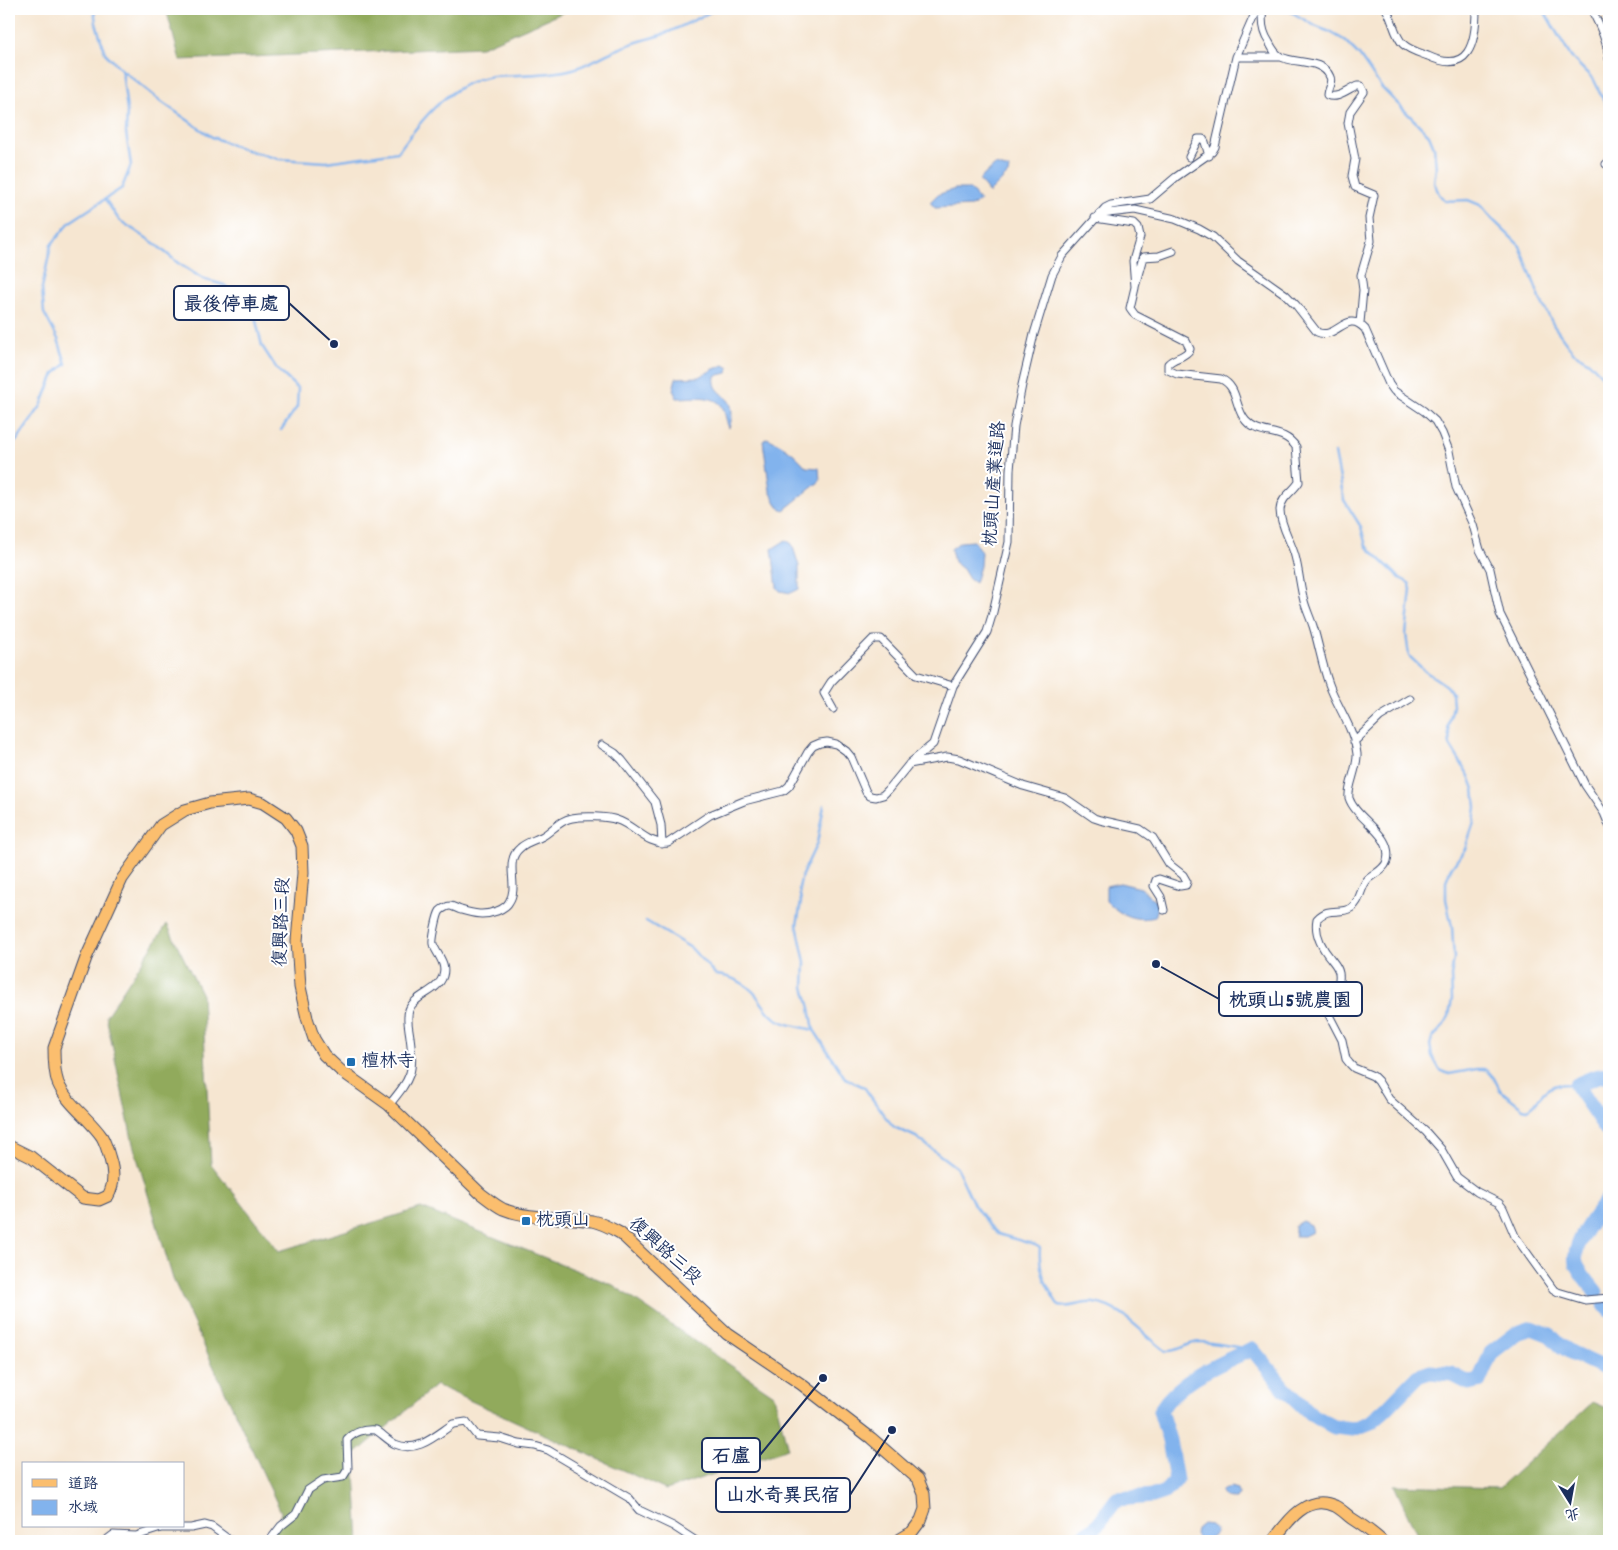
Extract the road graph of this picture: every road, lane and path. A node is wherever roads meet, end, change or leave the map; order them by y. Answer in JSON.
{"nodes":[{"id":1,"x":1257,"y":9,"type":"edge"},
{"id":2,"x":1262,"y":9,"type":"edge"},
{"id":3,"x":1386,"y":9,"type":"edge"},
{"id":4,"x":1476,"y":9,"type":"edge"},
{"id":5,"x":1591,"y":9,"type":"edge"},
{"id":6,"x":1236,"y":57,"type":"junction"},
{"id":7,"x":1281,"y":57,"type":"junction"},
{"id":8,"x":1609,"y":59,"type":"edge"},
{"id":9,"x":1208,"y":156,"type":"junction"},
{"id":10,"x":1189,"y":157,"type":"dead end"},
{"id":11,"x":1097,"y":216,"type":"junction"},
{"id":12,"x":1173,"y":250,"type":"dead end"},
{"id":13,"x":1135,"y":286,"type":"junction"},
{"id":14,"x":1360,"y":323,"type":"junction"},
{"id":15,"x":953,"y":686,"type":"junction"},
{"id":16,"x":1410,"y":699,"type":"dead end"},
{"id":17,"x":833,"y":710,"type":"dead end"},
{"id":18,"x":1354,"y":742,"type":"junction"},
{"id":19,"x":602,"y":745,"type":"dead end"},
{"id":20,"x":909,"y":764,"type":"junction"},
{"id":21,"x":1609,"y":825,"type":"edge"},
{"id":22,"x":662,"y":844,"type":"junction"},
{"id":23,"x":1164,"y":910,"type":"dead end"},
{"id":24,"x":389,"y":1105,"type":"junction"},
{"id":25,"x":9,"y":1146,"type":"edge"},
{"id":26,"x":1609,"y":1298,"type":"edge"},
{"id":27,"x":105,"y":1541,"type":"edge"},
{"id":28,"x":231,"y":1541,"type":"edge"},
{"id":29,"x":267,"y":1541,"type":"edge"},
{"id":30,"x":696,"y":1541,"type":"edge"},
{"id":31,"x":897,"y":1541,"type":"edge"},
{"id":32,"x":1273,"y":1541,"type":"edge"},
{"id":33,"x":1382,"y":1541,"type":"edge"}],
"edges":[{"from":1,"to":6,"type":"street"},
{"from":2,"to":7,"type":"street"},
{"from":3,"to":4,"type":"street"},
{"from":5,"to":8,"type":"street"},
{"from":6,"to":7,"type":"street"},
{"from":6,"to":9,"type":"street"},
{"from":7,"to":14,"type":"street"},
{"from":9,"to":10,"type":"street"},
{"from":9,"to":11,"type":"street","name":"枕頭山產業道路"},
{"from":11,"to":13,"type":"street"},
{"from":11,"to":14,"type":"street"},
{"from":11,"to":15,"type":"street","name":"枕頭山產業道路"},
{"from":12,"to":13,"type":"street"},
{"from":13,"to":18,"type":"street"},
{"from":14,"to":21,"type":"street"},
{"from":15,"to":17,"type":"street"},
{"from":15,"to":20,"type":"street","name":"枕頭山產業道路"},
{"from":16,"to":18,"type":"street"},
{"from":18,"to":26,"type":"street"},
{"from":19,"to":22,"type":"street"},
{"from":20,"to":22,"type":"street","name":"枕頭山產業道路"},
{"from":20,"to":23,"type":"street"},
{"from":22,"to":24,"type":"street"},
{"from":24,"to":25,"type":"main road","name":"復興路三段"},
{"from":24,"to":31,"type":"main road","name":"復興路三段"},
{"from":27,"to":28,"type":"street"},
{"from":29,"to":30,"type":"street"},
{"from":32,"to":33,"type":"main road"}]}
